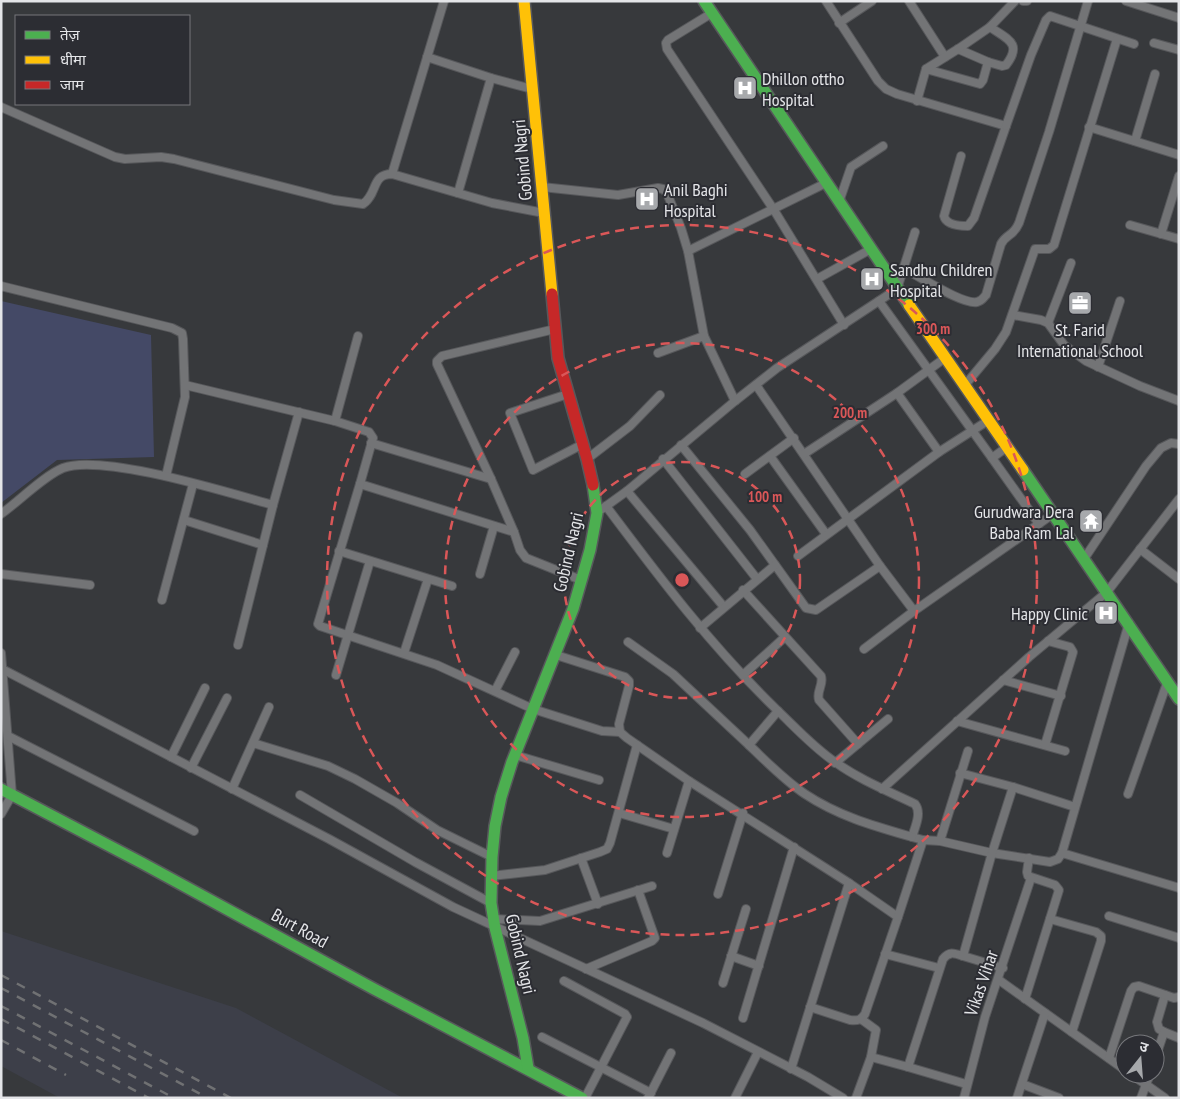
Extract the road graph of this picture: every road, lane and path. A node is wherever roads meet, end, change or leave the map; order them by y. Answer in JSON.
{"nodes":[{"id":1,"x":444,"y":1,"type":"edge"},
{"id":2,"x":524,"y":1,"type":"edge"},
{"id":3,"x":704,"y":1,"type":"edge"},
{"id":4,"x":826,"y":1,"type":"edge"},
{"id":5,"x":872,"y":1,"type":"edge"},
{"id":6,"x":909,"y":1,"type":"edge"},
{"id":7,"x":1014,"y":1,"type":"edge"},
{"id":8,"x":1023,"y":1,"type":"edge"},
{"id":9,"x":1027,"y":1,"type":"edge"},
{"id":10,"x":1088,"y":1,"type":"edge"},
{"id":11,"x":1126,"y":1,"type":"edge"},
{"id":12,"x":712,"y":13,"type":"junction"},
{"id":13,"x":1179,"y":18,"type":"edge"},
{"id":14,"x":839,"y":23,"type":"junction"},
{"id":15,"x":990,"y":27,"type":"junction"},
{"id":16,"x":1080,"y":28,"type":"junction"},
{"id":17,"x":1117,"y":39,"type":"junction"},
{"id":18,"x":1154,"y":43,"type":"dead end"},
{"id":19,"x":1134,"y":44,"type":"dead end"},
{"id":20,"x":958,"y":50,"type":"junction"},
{"id":21,"x":1179,"y":50,"type":"edge"},
{"id":22,"x":945,"y":57,"type":"junction"},
{"id":23,"x":427,"y":58,"type":"junction"},
{"id":24,"x":988,"y":62,"type":"junction"},
{"id":25,"x":926,"y":69,"type":"junction"},
{"id":26,"x":1156,"y":74,"type":"dead end"},
{"id":27,"x":491,"y":78,"type":"junction"},
{"id":28,"x":532,"y":89,"type":"junction"},
{"id":29,"x":917,"y":101,"type":"junction"},
{"id":30,"x":1,"y":107,"type":"edge"},
{"id":31,"x":1006,"y":126,"type":"junction"},
{"id":32,"x":1089,"y":127,"type":"junction"},
{"id":33,"x":1135,"y":142,"type":"junction"},
{"id":34,"x":883,"y":146,"type":"dead end"},
{"id":35,"x":1179,"y":155,"type":"edge"},
{"id":36,"x":961,"y":156,"type":"dead end"},
{"id":37,"x":392,"y":174,"type":"junction"},
{"id":38,"x":1179,"y":176,"type":"edge"},
{"id":39,"x":826,"y":183,"type":"junction"},
{"id":40,"x":542,"y":188,"type":"junction"},
{"id":41,"x":458,"y":193,"type":"junction"},
{"id":42,"x":839,"y":202,"type":"junction"},
{"id":43,"x":774,"y":210,"type":"junction"},
{"id":44,"x":544,"y":212,"type":"junction"},
{"id":45,"x":1130,"y":225,"type":"dead end"},
{"id":46,"x":915,"y":232,"type":"dead end"},
{"id":47,"x":1161,"y":234,"type":"junction"},
{"id":48,"x":1179,"y":240,"type":"edge"},
{"id":49,"x":871,"y":250,"type":"junction"},
{"id":50,"x":688,"y":251,"type":"junction"},
{"id":51,"x":1071,"y":263,"type":"dead end"},
{"id":52,"x":904,"y":269,"type":"junction"},
{"id":53,"x":816,"y":279,"type":"junction"},
{"id":54,"x":1,"y":286,"type":"edge"},
{"id":55,"x":897,"y":289,"type":"junction"},
{"id":56,"x":879,"y":301,"type":"junction"},
{"id":57,"x":1120,"y":301,"type":"dead end"},
{"id":58,"x":1013,"y":315,"type":"junction"},
{"id":59,"x":1048,"y":323,"type":"junction"},
{"id":60,"x":844,"y":324,"type":"junction"},
{"id":61,"x":555,"y":329,"type":"junction"},
{"id":62,"x":358,"y":336,"type":"dead end"},
{"id":63,"x":704,"y":336,"type":"junction"},
{"id":64,"x":658,"y":353,"type":"dead end"},
{"id":65,"x":945,"y":358,"type":"junction"},
{"id":66,"x":1098,"y":367,"type":"junction"},
{"id":67,"x":929,"y":369,"type":"junction"},
{"id":68,"x":756,"y":384,"type":"junction"},
{"id":69,"x":185,"y":385,"type":"junction"},
{"id":70,"x":965,"y":385,"type":"junction"},
{"id":71,"x":897,"y":393,"type":"junction"},
{"id":72,"x":568,"y":394,"type":"junction"},
{"id":73,"x":660,"y":395,"type":"dead end"},
{"id":74,"x":734,"y":400,"type":"junction"},
{"id":75,"x":1179,"y":401,"type":"edge"},
{"id":76,"x":299,"y":412,"type":"junction"},
{"id":77,"x":989,"y":420,"type":"junction"},
{"id":78,"x":335,"y":421,"type":"junction"},
{"id":79,"x":972,"y":430,"type":"junction"},
{"id":80,"x":794,"y":438,"type":"junction"},
{"id":81,"x":372,"y":443,"type":"junction"},
{"id":82,"x":583,"y":444,"type":"junction"},
{"id":83,"x":1179,"y":444,"type":"edge"},
{"id":84,"x":681,"y":445,"type":"junction"},
{"id":85,"x":1007,"y":447,"type":"junction"},
{"id":86,"x":939,"y":452,"type":"junction"},
{"id":87,"x":804,"y":454,"type":"junction"},
{"id":88,"x":770,"y":456,"type":"junction"},
{"id":89,"x":992,"y":458,"type":"junction"},
{"id":90,"x":588,"y":459,"type":"junction"},
{"id":91,"x":663,"y":459,"type":"junction"},
{"id":92,"x":745,"y":474,"type":"dead end"},
{"id":93,"x":166,"y":476,"type":"junction"},
{"id":94,"x":491,"y":479,"type":"junction"},
{"id":95,"x":194,"y":484,"type":"junction"},
{"id":96,"x":360,"y":484,"type":"junction"},
{"id":97,"x":627,"y":491,"type":"junction"},
{"id":98,"x":1177,"y":504,"type":"edge"},
{"id":99,"x":273,"y":505,"type":"junction"},
{"id":100,"x":606,"y":506,"type":"junction"},
{"id":101,"x":596,"y":513,"type":"junction"},
{"id":102,"x":1,"y":514,"type":"edge"},
{"id":103,"x":1053,"y":514,"type":"junction"},
{"id":104,"x":849,"y":518,"type":"junction"},
{"id":105,"x":184,"y":520,"type":"junction"},
{"id":106,"x":1038,"y":524,"type":"junction"},
{"id":107,"x":494,"y":526,"type":"junction"},
{"id":108,"x":514,"y":532,"type":"junction"},
{"id":109,"x":826,"y":534,"type":"junction"},
{"id":110,"x":263,"y":545,"type":"junction"},
{"id":111,"x":1140,"y":549,"type":"junction"},
{"id":112,"x":339,"y":551,"type":"junction"},
{"id":113,"x":798,"y":556,"type":"dead end"},
{"id":114,"x":1084,"y":559,"type":"junction"},
{"id":115,"x":370,"y":561,"type":"junction"},
{"id":116,"x":775,"y":564,"type":"junction"},
{"id":117,"x":880,"y":566,"type":"junction"},
{"id":118,"x":1,"y":574,"type":"edge"},
{"id":119,"x":480,"y":574,"type":"dead end"},
{"id":120,"x":428,"y":579,"type":"junction"},
{"id":121,"x":757,"y":579,"type":"junction"},
{"id":122,"x":1179,"y":579,"type":"edge"},
{"id":123,"x":581,"y":580,"type":"junction"},
{"id":124,"x":90,"y":585,"type":"dead end"},
{"id":125,"x":452,"y":586,"type":"dead end"},
{"id":126,"x":743,"y":590,"type":"junction"},
{"id":127,"x":1107,"y":592,"type":"junction"},
{"id":128,"x":162,"y":600,"type":"dead end"},
{"id":129,"x":724,"y":607,"type":"junction"},
{"id":130,"x":914,"y":611,"type":"junction"},
{"id":131,"x":1129,"y":623,"type":"junction"},
{"id":132,"x":700,"y":628,"type":"junction"},
{"id":133,"x":347,"y":635,"type":"junction"},
{"id":134,"x":785,"y":636,"type":"junction"},
{"id":135,"x":1048,"y":641,"type":"junction"},
{"id":136,"x":628,"y":642,"type":"dead end"},
{"id":137,"x":238,"y":646,"type":"dead end"},
{"id":138,"x":864,"y":649,"type":"dead end"},
{"id":139,"x":1,"y":652,"type":"edge"},
{"id":140,"x":515,"y":652,"type":"dead end"},
{"id":141,"x":404,"y":653,"type":"junction"},
{"id":142,"x":556,"y":655,"type":"junction"},
{"id":143,"x":2,"y":670,"type":"edge"},
{"id":144,"x":336,"y":675,"type":"dead end"},
{"id":145,"x":743,"y":675,"type":"junction"},
{"id":146,"x":1003,"y":680,"type":"junction"},
{"id":147,"x":1167,"y":683,"type":"junction"},
{"id":148,"x":205,"y":688,"type":"dead end"},
{"id":149,"x":495,"y":691,"type":"junction"},
{"id":150,"x":1061,"y":696,"type":"junction"},
{"id":151,"x":228,"y":698,"type":"dead end"},
{"id":152,"x":1179,"y":699,"type":"edge"},
{"id":153,"x":269,"y":706,"type":"dead end"},
{"id":154,"x":533,"y":709,"type":"junction"},
{"id":155,"x":778,"y":711,"type":"junction"},
{"id":156,"x":888,"y":719,"type":"dead end"},
{"id":157,"x":957,"y":721,"type":"junction"},
{"id":158,"x":620,"y":732,"type":"junction"},
{"id":159,"x":8,"y":736,"type":"junction"},
{"id":160,"x":253,"y":743,"type":"junction"},
{"id":161,"x":858,"y":744,"type":"junction"},
{"id":162,"x":638,"y":745,"type":"junction"},
{"id":163,"x":749,"y":745,"type":"junction"},
{"id":164,"x":1045,"y":745,"type":"junction"},
{"id":165,"x":968,"y":751,"type":"dead end"},
{"id":166,"x":1065,"y":751,"type":"dead end"},
{"id":167,"x":515,"y":755,"type":"junction"},
{"id":168,"x":171,"y":757,"type":"junction"},
{"id":169,"x":835,"y":763,"type":"junction"},
{"id":170,"x":191,"y":768,"type":"junction"},
{"id":171,"x":960,"y":773,"type":"junction"},
{"id":172,"x":599,"y":780,"type":"dead end"},
{"id":173,"x":689,"y":781,"type":"junction"},
{"id":174,"x":232,"y":788,"type":"junction"},
{"id":175,"x":1013,"y":788,"type":"junction"},
{"id":176,"x":1,"y":789,"type":"edge"},
{"id":177,"x":882,"y":789,"type":"junction"},
{"id":178,"x":300,"y":794,"type":"dead end"},
{"id":179,"x":1128,"y":794,"type":"dead end"},
{"id":180,"x":12,"y":795,"type":"junction"},
{"id":181,"x":1075,"y":807,"type":"junction"},
{"id":182,"x":619,"y":813,"type":"junction"},
{"id":183,"x":743,"y":813,"type":"junction"},
{"id":184,"x":1,"y":814,"type":"edge"},
{"id":185,"x":674,"y":829,"type":"junction"},
{"id":186,"x":194,"y":831,"type":"dead end"},
{"id":187,"x":912,"y":837,"type":"junction"},
{"id":188,"x":923,"y":840,"type":"junction"},
{"id":189,"x":940,"y":841,"type":"junction"},
{"id":190,"x":794,"y":847,"type":"junction"},
{"id":191,"x":667,"y":853,"type":"dead end"},
{"id":192,"x":992,"y":853,"type":"junction"},
{"id":193,"x":1062,"y":853,"type":"junction"},
{"id":194,"x":492,"y":857,"type":"junction"},
{"id":195,"x":581,"y":858,"type":"junction"},
{"id":196,"x":1029,"y":858,"type":"junction"},
{"id":197,"x":491,"y":876,"type":"junction"},
{"id":198,"x":1031,"y":878,"type":"junction"},
{"id":199,"x":849,"y":882,"type":"junction"},
{"id":200,"x":652,"y":886,"type":"dead end"},
{"id":201,"x":1179,"y":888,"type":"edge"},
{"id":202,"x":638,"y":890,"type":"junction"},
{"id":203,"x":718,"y":894,"type":"dead end"},
{"id":204,"x":491,"y":903,"type":"junction"},
{"id":205,"x":598,"y":904,"type":"junction"},
{"id":206,"x":746,"y":908,"type":"dead end"},
{"id":207,"x":1109,"y":916,"type":"dead end"},
{"id":208,"x":898,"y":917,"type":"junction"},
{"id":209,"x":1050,"y":919,"type":"junction"},
{"id":210,"x":495,"y":923,"type":"junction"},
{"id":211,"x":1179,"y":938,"type":"edge"},
{"id":212,"x":885,"y":954,"type":"junction"},
{"id":213,"x":731,"y":956,"type":"junction"},
{"id":214,"x":963,"y":956,"type":"junction"},
{"id":215,"x":759,"y":966,"type":"junction"},
{"id":216,"x":939,"y":968,"type":"junction"},
{"id":217,"x":1002,"y":968,"type":"junction"},
{"id":218,"x":586,"y":969,"type":"junction"},
{"id":219,"x":998,"y":980,"type":"junction"},
{"id":220,"x":564,"y":982,"type":"dead end"},
{"id":221,"x":723,"y":983,"type":"dead end"},
{"id":222,"x":1165,"y":995,"type":"junction"},
{"id":223,"x":1179,"y":997,"type":"edge"},
{"id":224,"x":1025,"y":999,"type":"junction"},
{"id":225,"x":810,"y":1007,"type":"junction"},
{"id":226,"x":1045,"y":1013,"type":"junction"},
{"id":227,"x":743,"y":1018,"type":"dead end"},
{"id":228,"x":861,"y":1019,"type":"junction"},
{"id":229,"x":1072,"y":1032,"type":"junction"},
{"id":230,"x":1164,"y":1032,"type":"joint"},
{"id":231,"x":542,"y":1037,"type":"dead end"},
{"id":232,"x":1179,"y":1038,"type":"edge"},
{"id":233,"x":758,"y":1052,"type":"junction"},
{"id":234,"x":671,"y":1053,"type":"dead end"},
{"id":235,"x":871,"y":1057,"type":"junction"},
{"id":236,"x":1109,"y":1058,"type":"junction"},
{"id":237,"x":1115,"y":1062,"type":"edge"},
{"id":238,"x":908,"y":1067,"type":"junction"},
{"id":239,"x":528,"y":1068,"type":"junction"},
{"id":240,"x":601,"y":1068,"type":"junction"},
{"id":241,"x":792,"y":1069,"type":"junction"},
{"id":242,"x":966,"y":1084,"type":"junction"},
{"id":243,"x":1022,"y":1084,"type":"junction"},
{"id":244,"x":1146,"y":1085,"type":"joint"},
{"id":245,"x":650,"y":1095,"type":"edge"},
{"id":246,"x":583,"y":1098,"type":"edge"},
{"id":247,"x":735,"y":1098,"type":"edge"},
{"id":248,"x":843,"y":1098,"type":"edge"},
{"id":249,"x":856,"y":1098,"type":"edge"},
{"id":250,"x":964,"y":1098,"type":"edge"},
{"id":251,"x":1016,"y":1098,"type":"edge"},
{"id":252,"x":1058,"y":1098,"type":"edge"},
{"id":253,"x":1141,"y":1098,"type":"edge"},
{"id":254,"x":1165,"y":1098,"type":"edge"}],
"edges":[{"from":1,"to":23,"type":"street"},
{"from":2,"to":28,"type":"street","name":"Gobind Nagri"},
{"from":3,"to":12,"type":"street"},
{"from":4,"to":14,"type":"street"},
{"from":5,"to":14,"type":"street"},
{"from":6,"to":22,"type":"street"},
{"from":7,"to":15,"type":"street"},
{"from":8,"to":9,"type":"street"},
{"from":10,"to":16,"type":"street"},
{"from":11,"to":13,"type":"street"},
{"from":12,"to":39,"type":"street"},
{"from":12,"to":43,"type":"street"},
{"from":14,"to":29,"type":"street"},
{"from":15,"to":20,"type":"street"},
{"from":15,"to":24,"type":"street"},
{"from":16,"to":17,"type":"street"},
{"from":16,"to":31,"type":"street"},
{"from":16,"to":52,"type":"street"},
{"from":17,"to":19,"type":"street"},
{"from":17,"to":32,"type":"street"},
{"from":18,"to":21,"type":"street"},
{"from":20,"to":22,"type":"street"},
{"from":20,"to":24,"type":"street"},
{"from":22,"to":25,"type":"street"},
{"from":23,"to":27,"type":"street"},
{"from":23,"to":37,"type":"street"},
{"from":24,"to":25,"type":"street"},
{"from":25,"to":29,"type":"street"},
{"from":26,"to":33,"type":"street"},
{"from":27,"to":28,"type":"street"},
{"from":27,"to":41,"type":"street"},
{"from":28,"to":40,"type":"street","name":"Gobind Nagri"},
{"from":29,"to":31,"type":"street"},
{"from":30,"to":37,"type":"street"},
{"from":31,"to":36,"type":"street"},
{"from":32,"to":33,"type":"street"},
{"from":32,"to":58,"type":"street"},
{"from":33,"to":35,"type":"street"},
{"from":34,"to":42,"type":"street"},
{"from":37,"to":41,"type":"street"},
{"from":38,"to":47,"type":"street"},
{"from":39,"to":42,"type":"street"},
{"from":39,"to":43,"type":"street"},
{"from":40,"to":44,"type":"street","name":"Gobind Nagri"},
{"from":40,"to":50,"type":"street"},
{"from":41,"to":44,"type":"street"},
{"from":42,"to":49,"type":"street"},
{"from":43,"to":50,"type":"street"},
{"from":43,"to":53,"type":"street"},
{"from":44,"to":61,"type":"street","name":"Gobind Nagri"},
{"from":45,"to":47,"type":"street"},
{"from":46,"to":52,"type":"street"},
{"from":47,"to":48,"type":"street"},
{"from":49,"to":53,"type":"street"},
{"from":49,"to":55,"type":"street"},
{"from":50,"to":63,"type":"street"},
{"from":51,"to":59,"type":"street"},
{"from":52,"to":55,"type":"street"},
{"from":53,"to":60,"type":"street"},
{"from":54,"to":69,"type":"street"},
{"from":55,"to":56,"type":"street"},
{"from":55,"to":65,"type":"street"},
{"from":56,"to":60,"type":"street"},
{"from":56,"to":67,"type":"street"},
{"from":57,"to":66,"type":"street"},
{"from":58,"to":59,"type":"street"},
{"from":58,"to":70,"type":"street"},
{"from":59,"to":66,"type":"street"},
{"from":60,"to":68,"type":"street"},
{"from":61,"to":72,"type":"street","name":"Gobind Nagri"},
{"from":61,"to":94,"type":"street"},
{"from":62,"to":78,"type":"street"},
{"from":63,"to":64,"type":"street"},
{"from":63,"to":74,"type":"street"},
{"from":65,"to":67,"type":"street"},
{"from":65,"to":70,"type":"street"},
{"from":66,"to":75,"type":"street"},
{"from":67,"to":71,"type":"street"},
{"from":67,"to":79,"type":"street"},
{"from":68,"to":74,"type":"street"},
{"from":68,"to":80,"type":"street"},
{"from":69,"to":76,"type":"street"},
{"from":69,"to":93,"type":"street"},
{"from":70,"to":77,"type":"street"},
{"from":71,"to":86,"type":"street"},
{"from":71,"to":87,"type":"street"},
{"from":72,"to":82,"type":"street","name":"Gobind Nagri"},
{"from":72,"to":82,"type":"street"},
{"from":73,"to":90,"type":"street"},
{"from":74,"to":84,"type":"street"},
{"from":76,"to":78,"type":"street"},
{"from":76,"to":99,"type":"street"},
{"from":77,"to":79,"type":"street"},
{"from":77,"to":85,"type":"street"},
{"from":78,"to":81,"type":"street"},
{"from":79,"to":86,"type":"street"},
{"from":79,"to":89,"type":"street"},
{"from":80,"to":87,"type":"street"},
{"from":80,"to":88,"type":"street"},
{"from":81,"to":94,"type":"street"},
{"from":81,"to":96,"type":"street"},
{"from":82,"to":90,"type":"street","name":"Gobind Nagri"},
{"from":83,"to":114,"type":"street"},
{"from":84,"to":91,"type":"street"},
{"from":84,"to":116,"type":"street"},
{"from":85,"to":89,"type":"street"},
{"from":85,"to":103,"type":"street"},
{"from":86,"to":104,"type":"street"},
{"from":87,"to":104,"type":"street"},
{"from":88,"to":92,"type":"street"},
{"from":88,"to":109,"type":"street"},
{"from":89,"to":106,"type":"street"},
{"from":90,"to":101,"type":"street","name":"Gobind Nagri"},
{"from":91,"to":97,"type":"street"},
{"from":91,"to":121,"type":"street"},
{"from":93,"to":95,"type":"street"},
{"from":93,"to":102,"type":"street"},
{"from":94,"to":108,"type":"street"},
{"from":95,"to":99,"type":"street"},
{"from":95,"to":105,"type":"street"},
{"from":96,"to":107,"type":"street"},
{"from":96,"to":112,"type":"street"},
{"from":97,"to":100,"type":"street"},
{"from":97,"to":129,"type":"street"},
{"from":98,"to":111,"type":"street"},
{"from":99,"to":110,"type":"street"},
{"from":100,"to":101,"type":"street"},
{"from":100,"to":132,"type":"street"},
{"from":101,"to":123,"type":"street","name":"Gobind Nagri"},
{"from":103,"to":106,"type":"street"},
{"from":103,"to":114,"type":"street"},
{"from":104,"to":109,"type":"street"},
{"from":104,"to":117,"type":"street"},
{"from":105,"to":110,"type":"street"},
{"from":105,"to":128,"type":"street"},
{"from":106,"to":130,"type":"street"},
{"from":107,"to":108,"type":"street"},
{"from":107,"to":119,"type":"street"},
{"from":108,"to":123,"type":"street"},
{"from":109,"to":113,"type":"street"},
{"from":110,"to":137,"type":"street"},
{"from":111,"to":122,"type":"street"},
{"from":111,"to":127,"type":"street"},
{"from":112,"to":115,"type":"street"},
{"from":112,"to":133,"type":"street"},
{"from":114,"to":127,"type":"street"},
{"from":115,"to":120,"type":"street"},
{"from":115,"to":133,"type":"street"},
{"from":116,"to":117,"type":"street"},
{"from":116,"to":121,"type":"street"},
{"from":117,"to":130,"type":"street"},
{"from":118,"to":124,"type":"street"},
{"from":120,"to":125,"type":"street"},
{"from":120,"to":141,"type":"street"},
{"from":121,"to":126,"type":"street"},
{"from":123,"to":142,"type":"street","name":"Gobind Nagri"},
{"from":126,"to":129,"type":"street"},
{"from":126,"to":134,"type":"street"},
{"from":127,"to":131,"type":"street"},
{"from":127,"to":135,"type":"street"},
{"from":129,"to":132,"type":"street"},
{"from":130,"to":138,"type":"street"},
{"from":131,"to":147,"type":"street"},
{"from":131,"to":181,"type":"street"},
{"from":132,"to":145,"type":"street"},
{"from":133,"to":141,"type":"street"},
{"from":133,"to":144,"type":"street"},
{"from":134,"to":145,"type":"street"},
{"from":134,"to":161,"type":"street"},
{"from":135,"to":146,"type":"street"},
{"from":135,"to":150,"type":"street"},
{"from":136,"to":163,"type":"street"},
{"from":139,"to":143,"type":"street"},
{"from":140,"to":149,"type":"street"},
{"from":141,"to":149,"type":"street"},
{"from":142,"to":154,"type":"street","name":"Gobind Nagri"},
{"from":142,"to":158,"type":"street"},
{"from":143,"to":159,"type":"street"},
{"from":143,"to":168,"type":"street"},
{"from":145,"to":155,"type":"street"},
{"from":146,"to":150,"type":"street"},
{"from":146,"to":157,"type":"street"},
{"from":147,"to":152,"type":"street"},
{"from":147,"to":179,"type":"street"},
{"from":148,"to":168,"type":"street"},
{"from":149,"to":154,"type":"street"},
{"from":150,"to":164,"type":"street"},
{"from":151,"to":170,"type":"street"},
{"from":153,"to":160,"type":"street"},
{"from":154,"to":158,"type":"street"},
{"from":154,"to":167,"type":"street","name":"Gobind Nagri"},
{"from":155,"to":163,"type":"street"},
{"from":155,"to":169,"type":"street"},
{"from":156,"to":161,"type":"street"},
{"from":157,"to":164,"type":"street"},
{"from":157,"to":177,"type":"street"},
{"from":158,"to":162,"type":"street"},
{"from":159,"to":180,"type":"street"},
{"from":159,"to":186,"type":"street"},
{"from":160,"to":174,"type":"street"},
{"from":160,"to":194,"type":"street"},
{"from":161,"to":169,"type":"street"},
{"from":162,"to":173,"type":"street"},
{"from":162,"to":182,"type":"street"},
{"from":163,"to":187,"type":"street"},
{"from":164,"to":166,"type":"street"},
{"from":165,"to":171,"type":"street"},
{"from":167,"to":172,"type":"street"},
{"from":167,"to":194,"type":"street","name":"Gobind Nagri"},
{"from":168,"to":170,"type":"street"},
{"from":169,"to":177,"type":"street"},
{"from":170,"to":174,"type":"street"},
{"from":171,"to":175,"type":"street"},
{"from":171,"to":189,"type":"street"},
{"from":173,"to":183,"type":"street"},
{"from":173,"to":185,"type":"street"},
{"from":174,"to":210,"type":"street"},
{"from":175,"to":181,"type":"street"},
{"from":175,"to":192,"type":"street"},
{"from":176,"to":180,"type":"street","name":"Burt Road"},
{"from":177,"to":187,"type":"street"},
{"from":178,"to":204,"type":"street"},
{"from":180,"to":184,"type":"street"},
{"from":180,"to":239,"type":"street","name":"Burt Road"},
{"from":181,"to":193,"type":"street"},
{"from":182,"to":185,"type":"street"},
{"from":182,"to":195,"type":"street"},
{"from":183,"to":190,"type":"street"},
{"from":183,"to":203,"type":"street"},
{"from":185,"to":191,"type":"street"},
{"from":187,"to":188,"type":"street"},
{"from":188,"to":189,"type":"street"},
{"from":188,"to":208,"type":"street"},
{"from":189,"to":192,"type":"street"},
{"from":190,"to":199,"type":"street"},
{"from":190,"to":215,"type":"street"},
{"from":192,"to":196,"type":"street"},
{"from":192,"to":214,"type":"street"},
{"from":193,"to":196,"type":"street"},
{"from":193,"to":201,"type":"street"},
{"from":194,"to":197,"type":"street","name":"Gobind Nagri"},
{"from":195,"to":197,"type":"street"},
{"from":195,"to":205,"type":"street"},
{"from":196,"to":198,"type":"street"},
{"from":197,"to":204,"type":"street","name":"Gobind Nagri"},
{"from":198,"to":209,"type":"street"},
{"from":198,"to":217,"type":"street","name":"Vikas Vihar"},
{"from":199,"to":208,"type":"street"},
{"from":199,"to":225,"type":"street"},
{"from":200,"to":202,"type":"street"},
{"from":202,"to":205,"type":"street"},
{"from":202,"to":218,"type":"street"},
{"from":204,"to":210,"type":"street","name":"Gobind Nagri"},
{"from":205,"to":210,"type":"street"},
{"from":206,"to":213,"type":"street"},
{"from":207,"to":211,"type":"street"},
{"from":208,"to":212,"type":"street"},
{"from":209,"to":224,"type":"street"},
{"from":209,"to":229,"type":"street"},
{"from":210,"to":218,"type":"street"},
{"from":210,"to":239,"type":"street","name":"Gobind Nagri"},
{"from":212,"to":216,"type":"street"},
{"from":212,"to":228,"type":"street"},
{"from":213,"to":215,"type":"street"},
{"from":213,"to":221,"type":"street"},
{"from":214,"to":216,"type":"street"},
{"from":214,"to":217,"type":"street"},
{"from":215,"to":227,"type":"street"},
{"from":216,"to":238,"type":"street"},
{"from":217,"to":219,"type":"street","name":"Vikas Vihar"},
{"from":218,"to":233,"type":"street"},
{"from":219,"to":224,"type":"street"},
{"from":219,"to":242,"type":"street","name":"Vikas Vihar"},
{"from":220,"to":240,"type":"street"},
{"from":222,"to":223,"type":"street"},
{"from":222,"to":230,"type":"street"},
{"from":222,"to":236,"type":"street"},
{"from":224,"to":226,"type":"street"},
{"from":225,"to":228,"type":"street"},
{"from":225,"to":241,"type":"street"},
{"from":226,"to":229,"type":"street"},
{"from":226,"to":243,"type":"street"},
{"from":228,"to":235,"type":"street"},
{"from":229,"to":236,"type":"street"},
{"from":230,"to":232,"type":"street"},
{"from":231,"to":240,"type":"street"},
{"from":233,"to":241,"type":"street"},
{"from":233,"to":247,"type":"street"},
{"from":234,"to":245,"type":"street"},
{"from":235,"to":238,"type":"street"},
{"from":235,"to":249,"type":"street"},
{"from":236,"to":237,"type":"street"},
{"from":238,"to":242,"type":"street"},
{"from":239,"to":246,"type":"street","name":"Burt Road"},
{"from":240,"to":245,"type":"street"},
{"from":240,"to":246,"type":"street"},
{"from":241,"to":248,"type":"street"},
{"from":242,"to":250,"type":"street","name":"Vikas Vihar"},
{"from":243,"to":251,"type":"street"},
{"from":243,"to":252,"type":"street"},
{"from":244,"to":253,"type":"street"},
{"from":244,"to":254,"type":"street"}]}
